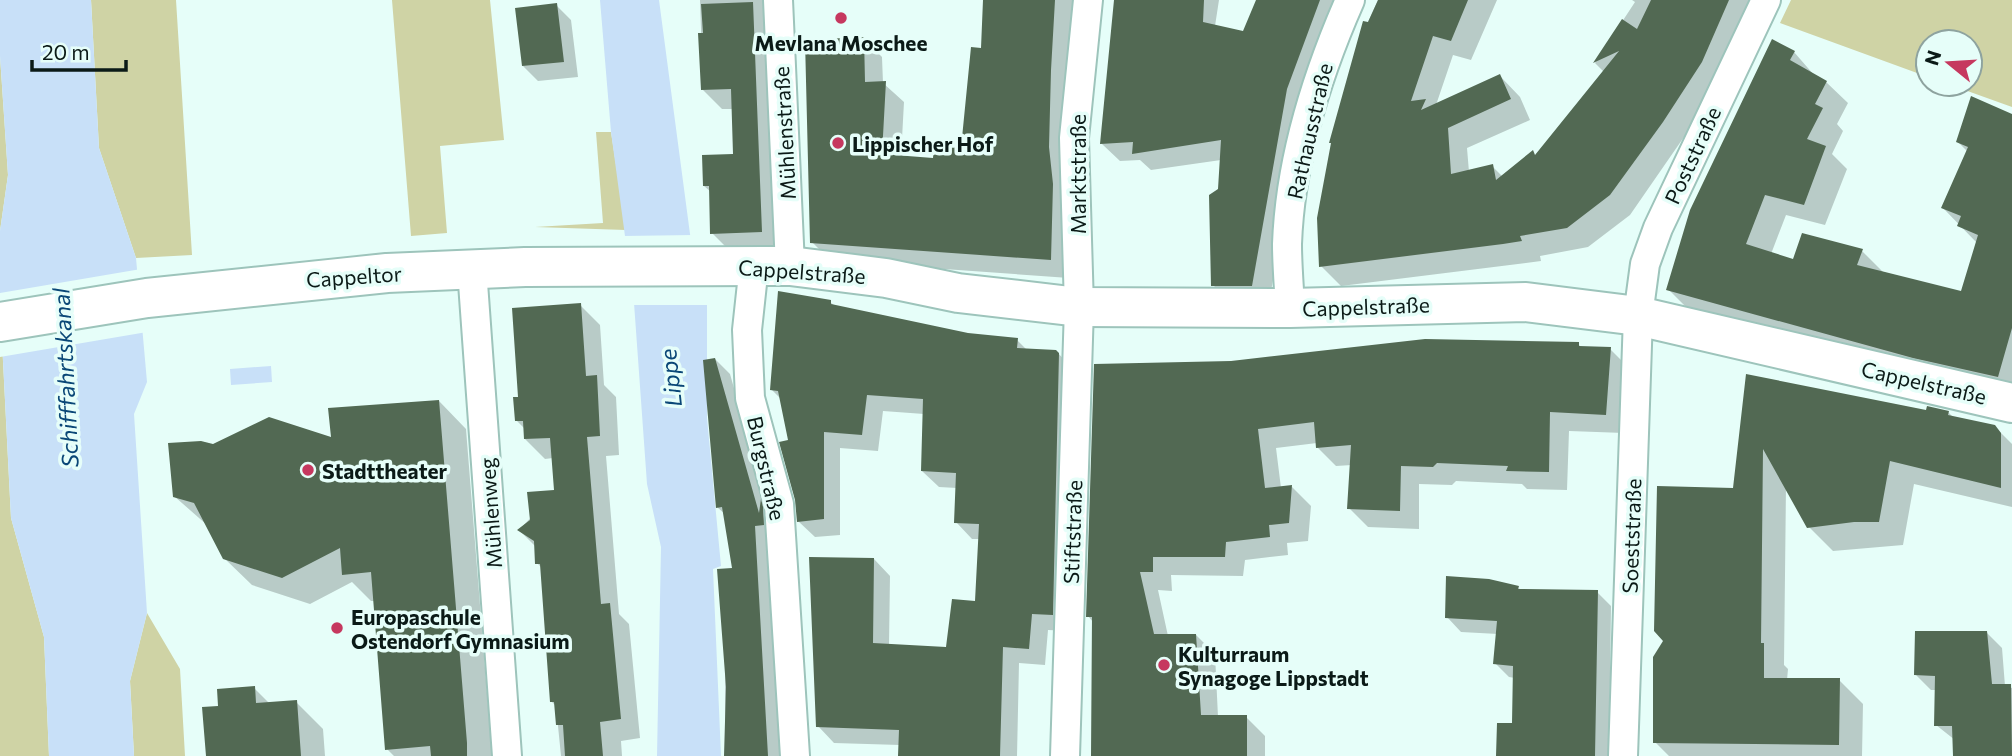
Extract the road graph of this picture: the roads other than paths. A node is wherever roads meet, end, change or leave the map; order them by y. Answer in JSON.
{"nodes":[{"id":1,"x":778,"y":0,"type":"edge"},
{"id":2,"x":1088,"y":0,"type":"edge"},
{"id":3,"x":1350,"y":0,"type":"edge"},
{"id":4,"x":1766,"y":0,"type":"edge"},
{"id":5,"x":772,"y":265,"type":"junction"},
{"id":6,"x":712,"y":266,"type":"joint"},
{"id":7,"x":472,"y":269,"type":"junction"},
{"id":8,"x":1079,"y":307,"type":"junction"},
{"id":9,"x":1290,"y":308,"type":"junction"},
{"id":10,"x":1638,"y":316,"type":"junction"},
{"id":11,"x":0,"y":322,"type":"edge"},
{"id":12,"x":2012,"y":403,"type":"edge"},
{"id":13,"x":508,"y":756,"type":"edge"},
{"id":14,"x":795,"y":756,"type":"edge"},
{"id":15,"x":1065,"y":756,"type":"edge"},
{"id":16,"x":1623,"y":756,"type":"edge"}],
"edges":[{"from":1,"to":5,"type":"street","name":"Mühlenstraße"},
{"from":2,"to":8,"type":"street","name":"Marktstraße"},
{"from":3,"to":9,"type":"street","name":"Rathausstraße"},
{"from":4,"to":10,"type":"street","name":"Poststraße"},
{"from":5,"to":6,"type":"street","name":"Cappelstraße"},
{"from":5,"to":8,"type":"street","name":"Cappelstraße"},
{"from":5,"to":14,"type":"street","name":"Burgstraße"},
{"from":6,"to":7,"type":"street","name":"Cappeltor"},
{"from":7,"to":11,"type":"street","name":"Cappeltor"},
{"from":7,"to":13,"type":"street","name":"Mühlenweg"},
{"from":8,"to":9,"type":"street","name":"Cappelstraße"},
{"from":8,"to":15,"type":"street","name":"Stiftstraße"},
{"from":9,"to":10,"type":"street","name":"Cappelstraße"},
{"from":10,"to":12,"type":"street","name":"Cappelstraße"},
{"from":10,"to":16,"type":"street","name":"Soeststraße"}]}
